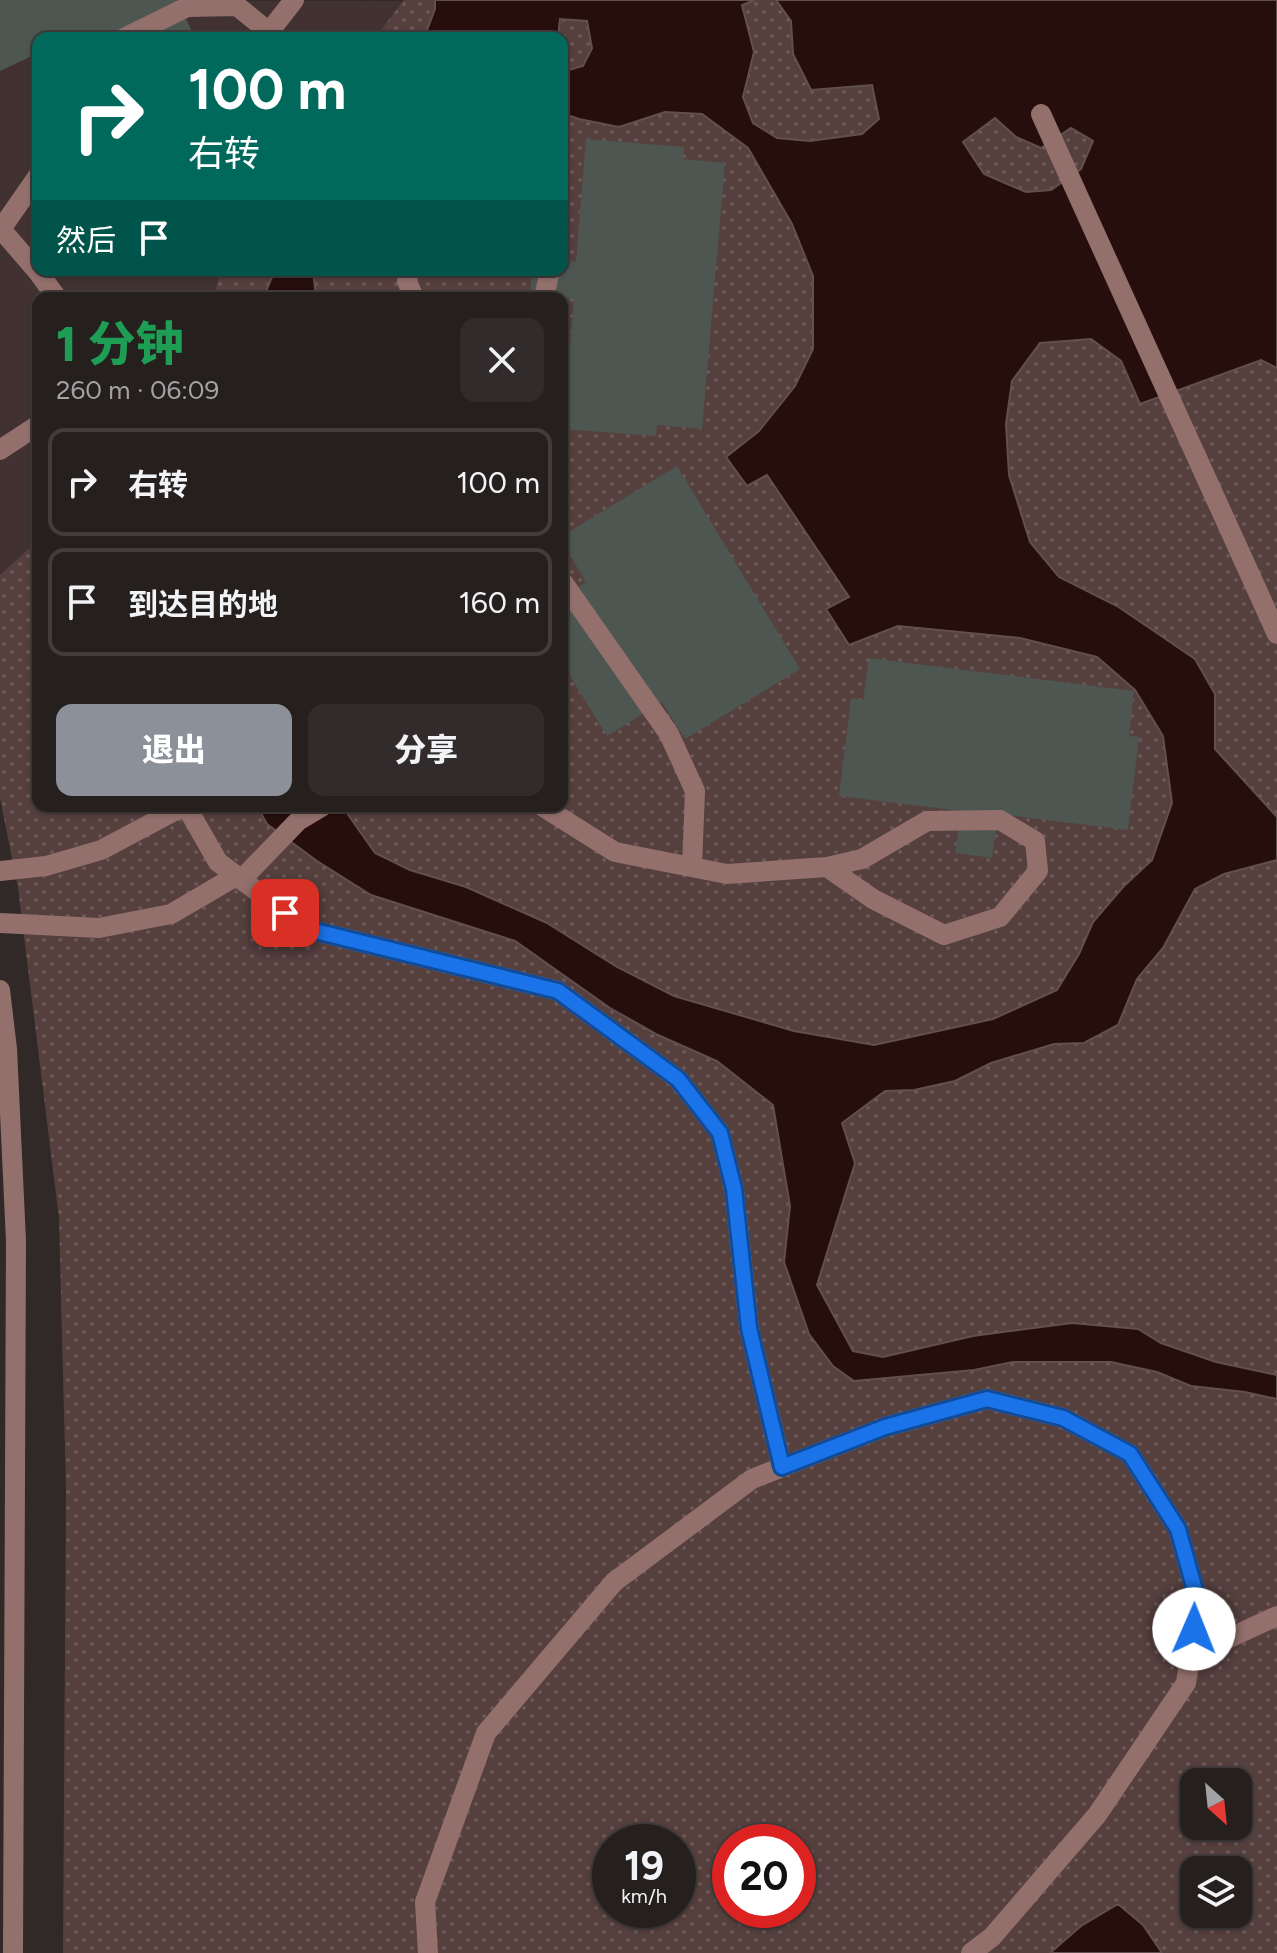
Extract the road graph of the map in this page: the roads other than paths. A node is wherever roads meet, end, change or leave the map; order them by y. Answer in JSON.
{"nodes":[{"id":1,"x":294,"y":0,"type":"edge"},
{"id":2,"x":136,"y":32,"type":"edge"},
{"id":3,"x":267,"y":32,"type":"edge"},
{"id":4,"x":272,"y":32,"type":"edge"},
{"id":5,"x":1041,"y":114,"type":"dead end"},
{"id":6,"x":32,"y":184,"type":"edge"},
{"id":7,"x":0,"y":229,"type":"edge"},
{"id":8,"x":32,"y":265,"type":"edge"},
{"id":9,"x":32,"y":429,"type":"edge"},
{"id":10,"x":0,"y":450,"type":"edge"},
{"id":11,"x":568,"y":590,"type":"edge"},
{"id":12,"x":1277,"y":634,"type":"edge"},
{"id":13,"x":174,"y":812,"type":"edge"},
{"id":14,"x":189,"y":812,"type":"edge"},
{"id":15,"x":313,"y":812,"type":"edge"},
{"id":16,"x":552,"y":812,"type":"edge"},
{"id":17,"x":692,"y":867,"type":"junction"},
{"id":18,"x":827,"y":867,"type":"junction"},
{"id":19,"x":0,"y":871,"type":"edge"},
{"id":20,"x":238,"y":878,"type":"junction"},
{"id":21,"x":0,"y":923,"type":"edge"},
{"id":22,"x":0,"y":990,"type":"edge"},
{"id":23,"x":782,"y":1467,"type":"junction"},
{"id":24,"x":1277,"y":1616,"type":"edge"},
{"id":25,"x":1190,"y":1656,"type":"junction"},
{"id":26,"x":13,"y":1953,"type":"edge"},
{"id":27,"x":428,"y":1953,"type":"edge"},
{"id":28,"x":971,"y":1953,"type":"edge"}],
"edges":[{"from":1,"to":4,"type":"street"},
{"from":2,"to":3,"type":"street"},
{"from":5,"to":12,"type":"street"},
{"from":6,"to":7,"type":"street"},
{"from":7,"to":8,"type":"street"},
{"from":9,"to":10,"type":"street"},
{"from":11,"to":17,"type":"street"},
{"from":13,"to":19,"type":"street"},
{"from":14,"to":20,"type":"street"},
{"from":15,"to":20,"type":"street"},
{"from":16,"to":17,"type":"street"},
{"from":17,"to":18,"type":"street"},
{"from":18,"to":18,"type":"street"},
{"from":20,"to":21,"type":"street"},
{"from":20,"to":23,"type":"street"},
{"from":22,"to":26,"type":"street"},
{"from":23,"to":25,"type":"street"},
{"from":23,"to":27,"type":"street"},
{"from":24,"to":25,"type":"street"},
{"from":25,"to":28,"type":"street"}]}
